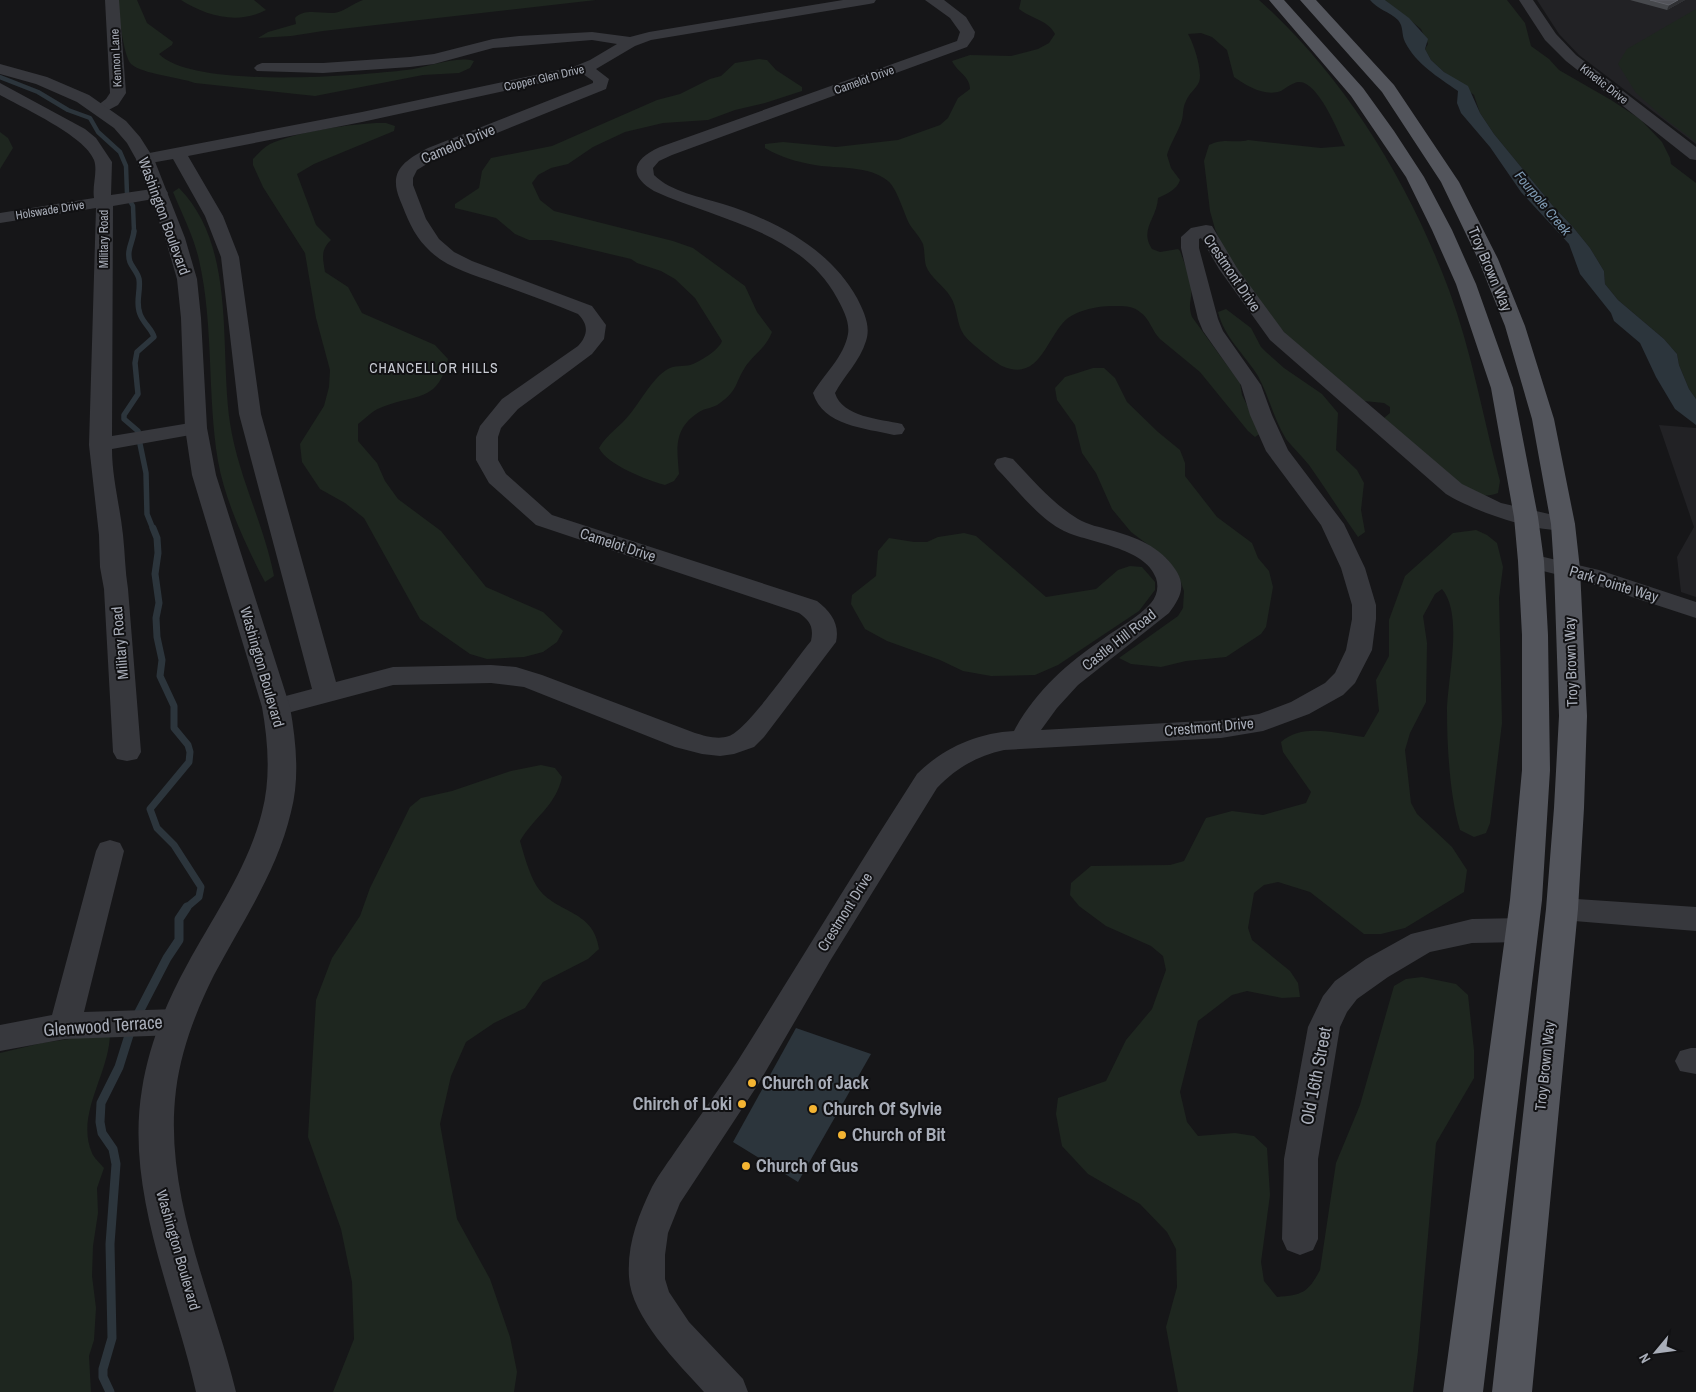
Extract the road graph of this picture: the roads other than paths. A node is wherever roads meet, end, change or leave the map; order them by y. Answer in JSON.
{"nodes":[{"id":1,"x":112,"y":0,"type":"edge"},
{"id":2,"x":869,"y":0,"type":"edge"},
{"id":3,"x":932,"y":0,"type":"edge"},
{"id":4,"x":1276,"y":0,"type":"edge"},
{"id":5,"x":1307,"y":0,"type":"edge"},
{"id":6,"x":1526,"y":0,"type":"edge"},
{"id":7,"x":631,"y":42,"type":"junction"},
{"id":8,"x":262,"y":68,"type":"dead end"},
{"id":9,"x":0,"y":69,"type":"edge"},
{"id":10,"x":585,"y":69,"type":"junction"},
{"id":11,"x":0,"y":88,"type":"edge"},
{"id":12,"x":101,"y":110,"type":"junction"},
{"id":13,"x":178,"y":152,"type":"junction"},
{"id":14,"x":1696,"y":154,"type":"edge"},
{"id":15,"x":145,"y":159,"type":"junction"},
{"id":16,"x":158,"y":193,"type":"junction"},
{"id":17,"x":104,"y":202,"type":"junction"},
{"id":18,"x":0,"y":218,"type":"edge"},
{"id":19,"x":196,"y":428,"type":"junction"},
{"id":20,"x":894,"y":429,"type":"dead end"},
{"id":21,"x":100,"y":445,"type":"junction"},
{"id":22,"x":1005,"y":464,"type":"dead end"},
{"id":23,"x":1526,"y":517,"type":"junction"},
{"id":24,"x":1563,"y":524,"type":"junction"},
{"id":25,"x":1531,"y":561,"type":"junction"},
{"id":26,"x":1567,"y":569,"type":"junction"},
{"id":27,"x":1696,"y":610,"type":"edge"},
{"id":28,"x":326,"y":692,"type":"junction"},
{"id":29,"x":276,"y":707,"type":"junction"},
{"id":30,"x":1023,"y":739,"type":"junction"},
{"id":31,"x":127,"y":752,"type":"dead end"},
{"id":32,"x":110,"y":851,"type":"dead end"},
{"id":33,"x":1562,"y":908,"type":"junction"},
{"id":34,"x":1696,"y":919,"type":"edge"},
{"id":35,"x":1522,"y":930,"type":"junction"},
{"id":36,"x":177,"y":1022,"type":"junction"},
{"id":37,"x":65,"y":1026,"type":"junction"},
{"id":38,"x":0,"y":1038,"type":"edge"},
{"id":39,"x":1300,"y":1239,"type":"dead end"},
{"id":40,"x":216,"y":1392,"type":"edge"},
{"id":41,"x":729,"y":1392,"type":"edge"},
{"id":42,"x":1463,"y":1392,"type":"edge"},
{"id":43,"x":1512,"y":1392,"type":"edge"}],
"edges":[{"from":1,"to":12,"type":"street","name":"Kennon Lane"},
{"from":2,"to":7,"type":"street"},
{"from":3,"to":20,"type":"street","name":"Camelot Drive"},
{"from":4,"to":23,"type":"main road","name":"Troy Brown Way"},
{"from":5,"to":24,"type":"main road","name":"Troy Brown Way"},
{"from":6,"to":14,"type":"street","name":"Kinetic Drive"},
{"from":7,"to":8,"type":"street"},
{"from":7,"to":10,"type":"street","name":"Copper Glen Drive"},
{"from":9,"to":12,"type":"street","name":"Washington Boulevard"},
{"from":10,"to":13,"type":"street","name":"Copper Glen Drive"},
{"from":10,"to":28,"type":"street","name":"Camelot Drive"},
{"from":11,"to":17,"type":"street","name":"Military Road"},
{"from":12,"to":15,"type":"street","name":"Washington Boulevard"},
{"from":13,"to":15,"type":"street","name":"Copper Glen Drive"},
{"from":13,"to":28,"type":"street"},
{"from":15,"to":16,"type":"street","name":"Washington Boulevard"},
{"from":16,"to":17,"type":"street","name":"Holswade Drive"},
{"from":16,"to":19,"type":"street","name":"Washington Boulevard"},
{"from":17,"to":18,"type":"street","name":"Holswade Drive"},
{"from":17,"to":21,"type":"street","name":"Military Road"},
{"from":19,"to":21,"type":"street"},
{"from":19,"to":29,"type":"street","name":"Washington Boulevard"},
{"from":21,"to":31,"type":"street","name":"Military Road"},
{"from":22,"to":30,"type":"street","name":"Castle Hill Road"},
{"from":23,"to":24,"type":"street","name":"Crestmont Drive"},
{"from":23,"to":25,"type":"main road","name":"Troy Brown Way"},
{"from":23,"to":30,"type":"street","name":"Crestmont Drive"},
{"from":24,"to":26,"type":"main road","name":"Troy Brown Way"},
{"from":25,"to":26,"type":"street","name":"Park Pointe Way"},
{"from":25,"to":35,"type":"main road","name":"Troy Brown Way"},
{"from":26,"to":27,"type":"street","name":"Park Pointe Way"},
{"from":26,"to":33,"type":"main road","name":"Troy Brown Way"},
{"from":28,"to":29,"type":"street","name":"Camelot Drive"},
{"from":29,"to":36,"type":"street","name":"Washington Boulevard"},
{"from":30,"to":41,"type":"street","name":"Crestmont Drive"},
{"from":32,"to":37,"type":"street"},
{"from":33,"to":34,"type":"street"},
{"from":33,"to":43,"type":"main road","name":"Troy Brown Way"},
{"from":35,"to":39,"type":"street","name":"Old 16th Street"},
{"from":35,"to":42,"type":"main road","name":"Troy Brown Way"},
{"from":36,"to":37,"type":"street","name":"Glenwood Terrace"},
{"from":36,"to":40,"type":"street","name":"Washington Boulevard"},
{"from":37,"to":38,"type":"street","name":"Glenwood Terrace"}]}
